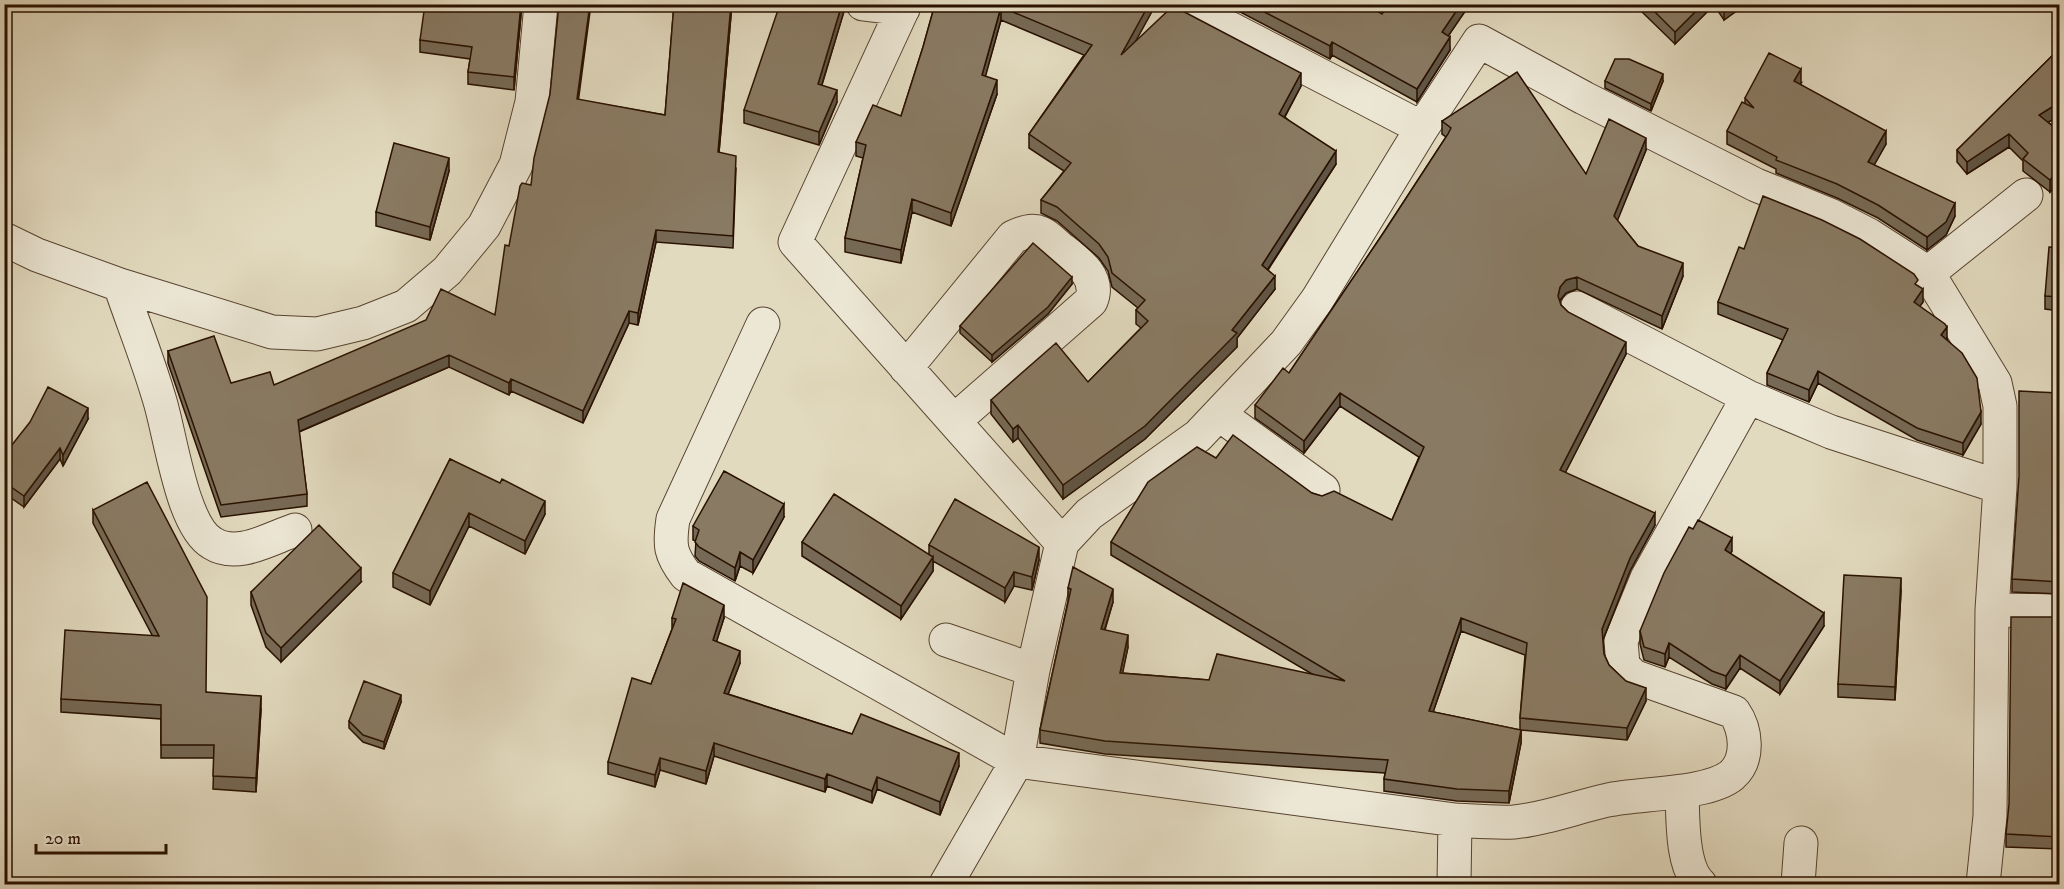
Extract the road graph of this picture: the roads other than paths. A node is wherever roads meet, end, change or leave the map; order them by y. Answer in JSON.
{"nodes":[{"id":1,"x":541,"y":4,"type":"edge"},
{"id":2,"x":863,"y":4,"type":"edge"},
{"id":3,"x":1183,"y":4,"type":"edge"},
{"id":4,"x":904,"y":7,"type":"edge"},
{"id":5,"x":1422,"y":128,"type":"junction"},
{"id":6,"x":2026,"y":195,"type":"dead end"},
{"id":7,"x":4,"y":239,"type":"edge"},
{"id":8,"x":1928,"y":273,"type":"junction"},
{"id":9,"x":120,"y":285,"type":"junction"},
{"id":10,"x":1577,"y":308,"type":"dead end"},
{"id":11,"x":762,"y":324,"type":"dead end"},
{"id":12,"x":906,"y":368,"type":"junction"},
{"id":13,"x":1748,"y":397,"type":"junction"},
{"id":14,"x":1220,"y":415,"type":"junction"},
{"id":15,"x":954,"y":421,"type":"junction"},
{"id":16,"x":2000,"y":487,"type":"junction"},
{"id":17,"x":1323,"y":490,"type":"dead end"},
{"id":18,"x":295,"y":530,"type":"dead end"},
{"id":19,"x":1062,"y":543,"type":"junction"},
{"id":20,"x":1992,"y":610,"type":"junction"},
{"id":21,"x":2060,"y":611,"type":"edge"},
{"id":22,"x":946,"y":640,"type":"dead end"},
{"id":23,"x":1033,"y":670,"type":"junction"},
{"id":24,"x":1017,"y":761,"type":"junction"},
{"id":25,"x":1682,"y":791,"type":"junction"},
{"id":26,"x":1455,"y":820,"type":"junction"},
{"id":27,"x":1802,"y":843,"type":"dead end"},
{"id":28,"x":946,"y":885,"type":"edge"},
{"id":29,"x":1454,"y":885,"type":"edge"},
{"id":30,"x":1700,"y":885,"type":"edge"},
{"id":31,"x":1798,"y":885,"type":"edge"},
{"id":32,"x":1983,"y":885,"type":"edge"}],
"edges":[{"from":1,"to":9,"type":"street"},
{"from":2,"to":4,"type":"street"},
{"from":3,"to":5,"type":"street"},
{"from":4,"to":12,"type":"street"},
{"from":5,"to":8,"type":"street"},
{"from":5,"to":14,"type":"street"},
{"from":6,"to":8,"type":"street"},
{"from":7,"to":9,"type":"street"},
{"from":8,"to":16,"type":"street"},
{"from":9,"to":18,"type":"street"},
{"from":10,"to":13,"type":"street"},
{"from":11,"to":24,"type":"street"},
{"from":12,"to":15,"type":"street"},
{"from":12,"to":15,"type":"street"},
{"from":13,"to":16,"type":"street"},
{"from":13,"to":25,"type":"street"},
{"from":14,"to":17,"type":"street"},
{"from":14,"to":19,"type":"street"},
{"from":15,"to":19,"type":"street"},
{"from":16,"to":20,"type":"street"},
{"from":19,"to":23,"type":"street"},
{"from":20,"to":21,"type":"street"},
{"from":20,"to":32,"type":"street"},
{"from":22,"to":23,"type":"street"},
{"from":23,"to":24,"type":"street"},
{"from":24,"to":26,"type":"street"},
{"from":24,"to":28,"type":"street"},
{"from":25,"to":26,"type":"street"},
{"from":25,"to":30,"type":"street"},
{"from":26,"to":29,"type":"street"},
{"from":27,"to":31,"type":"street"}]}
